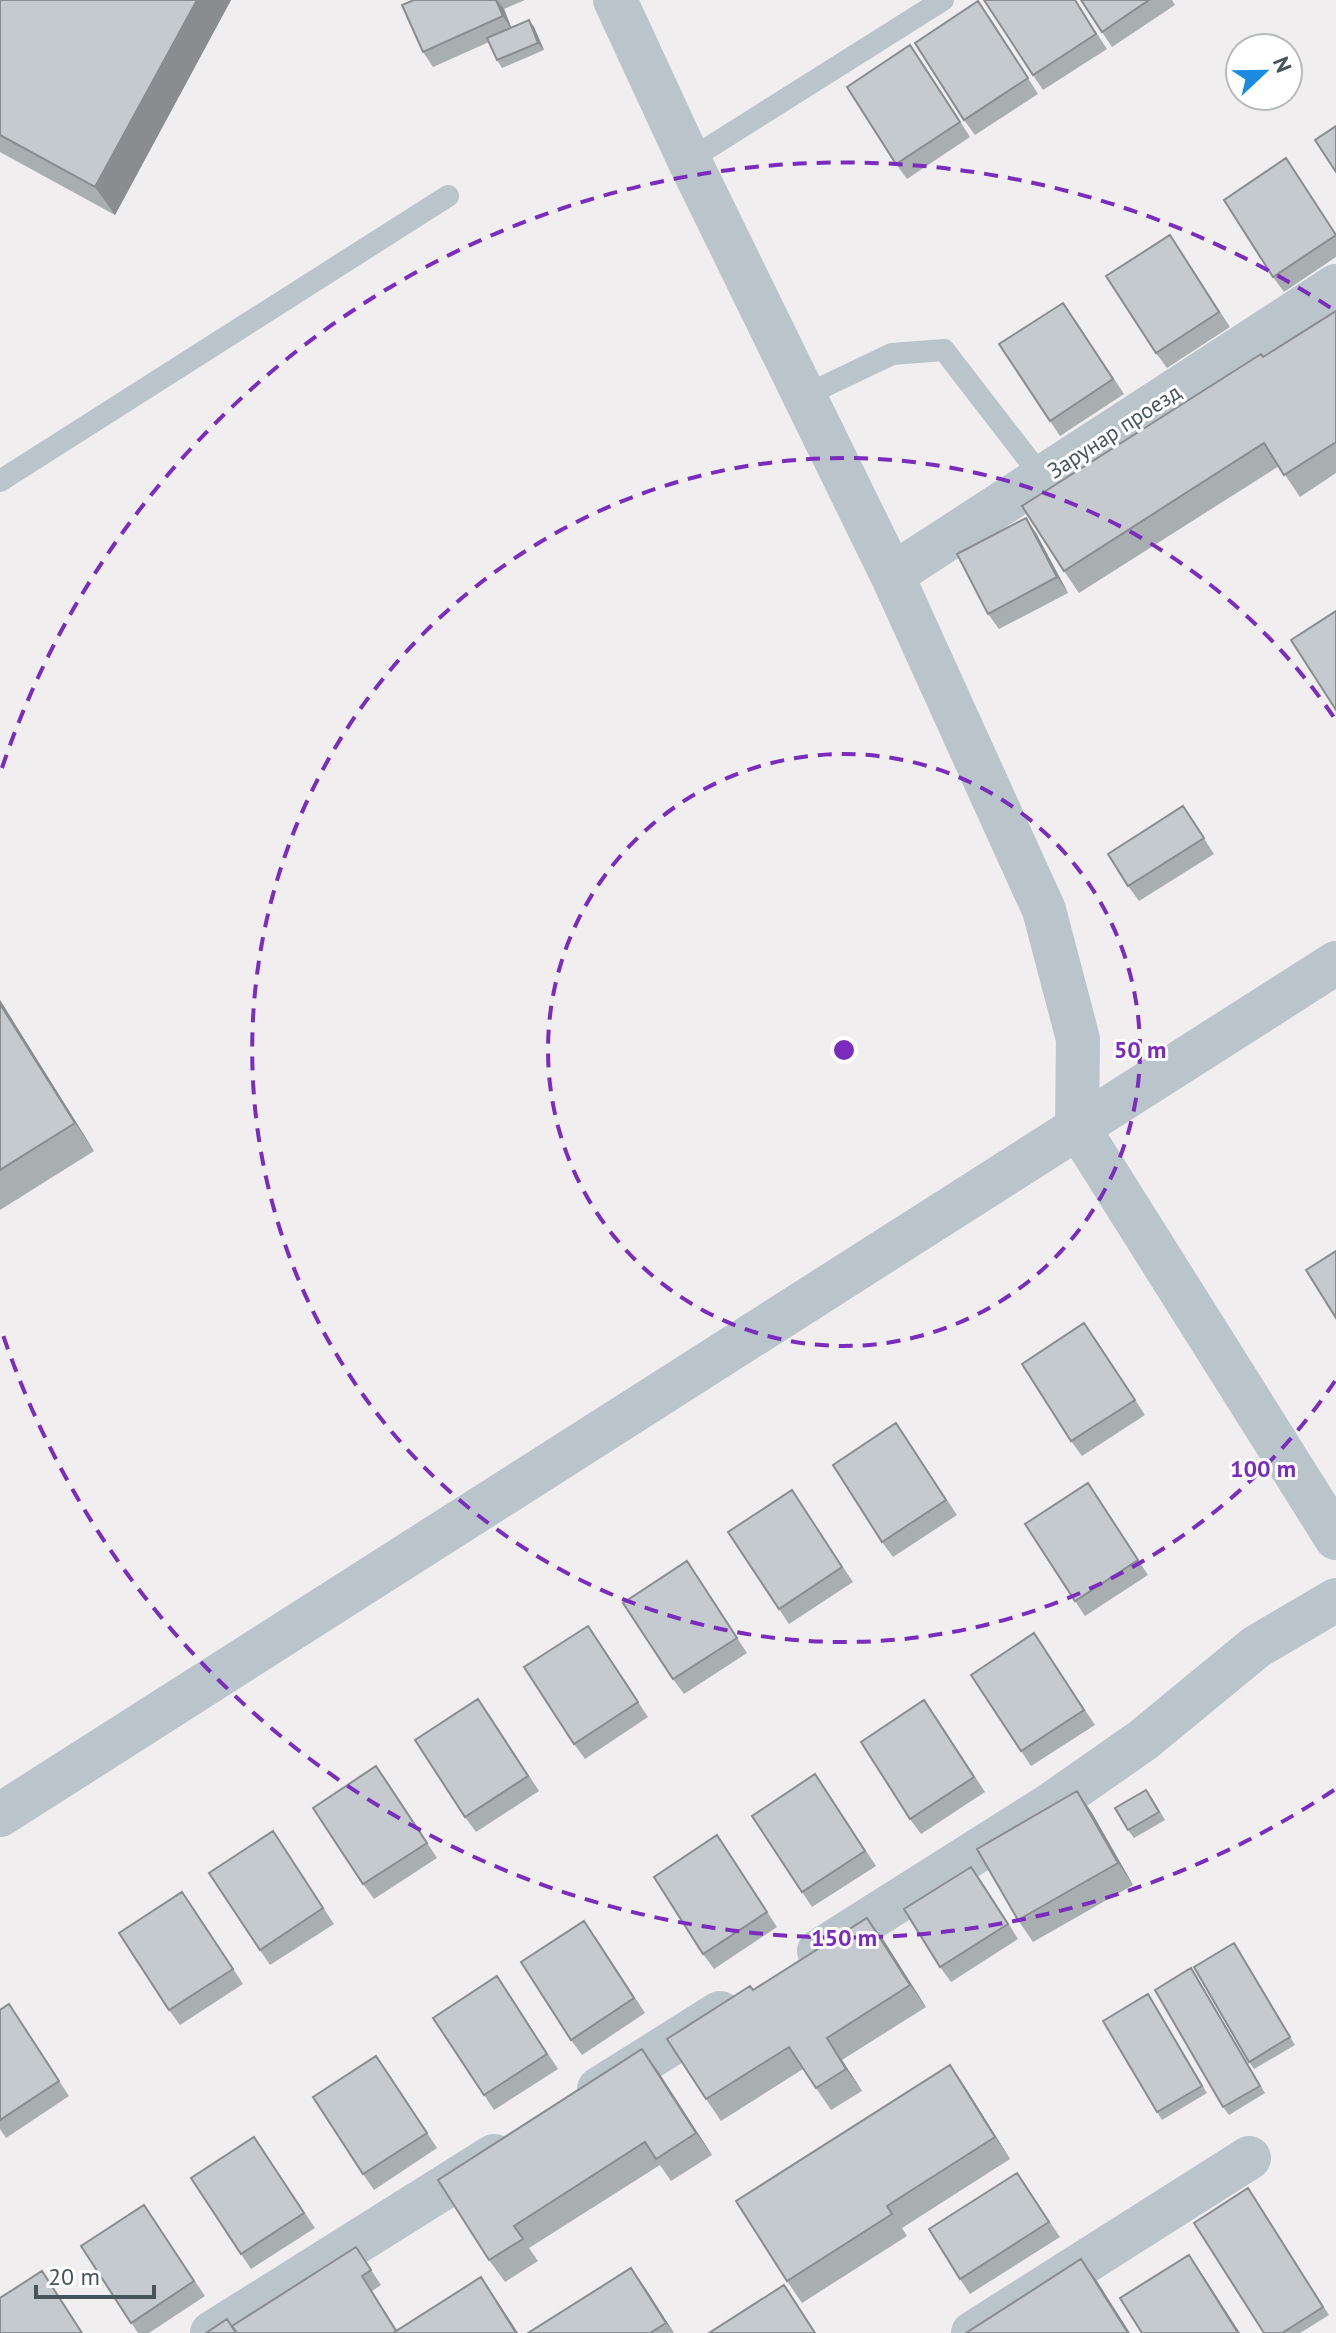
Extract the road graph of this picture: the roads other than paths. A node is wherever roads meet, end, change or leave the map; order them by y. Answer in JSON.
{"nodes":[{"id":1,"x":615,"y":0,"type":"edge"},
{"id":2,"x":943,"y":0,"type":"edge"},
{"id":3,"x":689,"y":160,"type":"junction"},
{"id":4,"x":448,"y":196,"type":"dead end"},
{"id":5,"x":1336,"y":286,"type":"edge"},
{"id":6,"x":804,"y":396,"type":"junction"},
{"id":7,"x":1042,"y":477,"type":"junction"},
{"id":8,"x":0,"y":481,"type":"edge"},
{"id":9,"x":892,"y":575,"type":"junction"},
{"id":10,"x":1336,"y":963,"type":"edge"},
{"id":11,"x":1077,"y":1126,"type":"junction"},
{"id":12,"x":1336,"y":1538,"type":"edge"},
{"id":13,"x":1336,"y":1600,"type":"edge"},
{"id":14,"x":0,"y":1815,"type":"edge"},
{"id":15,"x":563,"y":2112,"type":"edge"},
{"id":16,"x":523,"y":2137,"type":"edge"},
{"id":17,"x":1249,"y":2158,"type":"dead end"},
{"id":18,"x":212,"y":2333,"type":"edge"},
{"id":19,"x":973,"y":2333,"type":"edge"}],
"edges":[{"from":1,"to":3,"type":"street"},
{"from":2,"to":3,"type":"lane"},
{"from":3,"to":6,"type":"street"},
{"from":4,"to":8,"type":"lane"},
{"from":5,"to":7,"type":"street","name":"Зарунар проезд"},
{"from":6,"to":7,"type":"lane"},
{"from":6,"to":9,"type":"street"},
{"from":7,"to":9,"type":"street","name":"Зарунар проезд"},
{"from":9,"to":11,"type":"street"},
{"from":10,"to":11,"type":"street"},
{"from":11,"to":12,"type":"street"},
{"from":11,"to":14,"type":"street"},
{"from":13,"to":15,"type":"street"},
{"from":16,"to":18,"type":"street"},
{"from":17,"to":19,"type":"street"}]}
